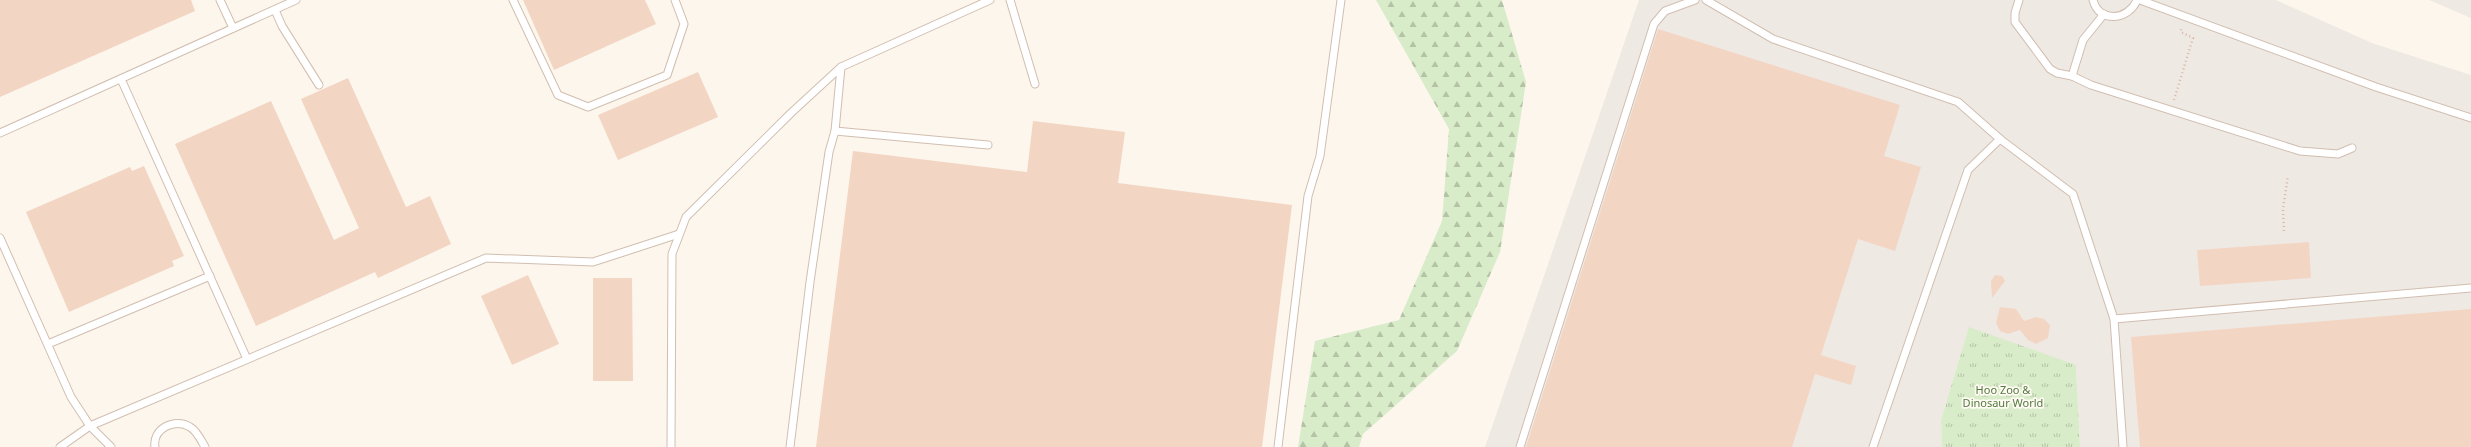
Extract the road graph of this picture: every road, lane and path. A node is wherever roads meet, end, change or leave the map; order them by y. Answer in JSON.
{"nodes":[{"id":1,"x":220,"y":0,"type":"edge"},
{"id":2,"x":296,"y":0,"type":"edge"},
{"id":3,"x":513,"y":0,"type":"edge"},
{"id":4,"x":675,"y":0,"type":"edge"},
{"id":5,"x":990,"y":0,"type":"edge"},
{"id":6,"x":1010,"y":0,"type":"edge"},
{"id":7,"x":1341,"y":0,"type":"edge"},
{"id":8,"x":1695,"y":0,"type":"edge"},
{"id":9,"x":1706,"y":0,"type":"edge"},
{"id":10,"x":2019,"y":0,"type":"edge"},
{"id":11,"x":2093,"y":0,"type":"edge"},
{"id":12,"x":2138,"y":0,"type":"edge"},
{"id":13,"x":274,"y":10,"type":"junction"},
{"id":14,"x":2104,"y":14,"type":"junction"},
{"id":15,"x":2181,"y":26,"type":"dead end"},
{"id":16,"x":233,"y":28,"type":"junction"},
{"id":17,"x":841,"y":67,"type":"junction"},
{"id":18,"x":2072,"y":76,"type":"junction"},
{"id":19,"x":121,"y":79,"type":"junction"},
{"id":20,"x":1035,"y":84,"type":"dead end"},
{"id":21,"x":319,"y":85,"type":"dead end"},
{"id":22,"x":2171,"y":110,"type":"junction"},
{"id":23,"x":2471,"y":118,"type":"edge"},
{"id":24,"x":835,"y":131,"type":"junction"},
{"id":25,"x":0,"y":133,"type":"edge"},
{"id":26,"x":2000,"y":139,"type":"junction"},
{"id":27,"x":988,"y":146,"type":"dead end"},
{"id":28,"x":2352,"y":148,"type":"dead end"},
{"id":29,"x":2288,"y":176,"type":"dead end"},
{"id":30,"x":2284,"y":231,"type":"dead end"},
{"id":31,"x":679,"y":234,"type":"junction"},
{"id":32,"x":0,"y":238,"type":"edge"},
{"id":33,"x":210,"y":276,"type":"junction"},
{"id":34,"x":2471,"y":288,"type":"edge"},
{"id":35,"x":2114,"y":319,"type":"junction"},
{"id":36,"x":48,"y":344,"type":"junction"},
{"id":37,"x":247,"y":359,"type":"junction"},
{"id":38,"x":90,"y":426,"type":"junction"},
{"id":39,"x":60,"y":447,"type":"edge"},
{"id":40,"x":111,"y":447,"type":"edge"},
{"id":41,"x":155,"y":447,"type":"edge"},
{"id":42,"x":205,"y":447,"type":"edge"},
{"id":43,"x":671,"y":447,"type":"edge"},
{"id":44,"x":790,"y":447,"type":"edge"},
{"id":45,"x":1278,"y":447,"type":"edge"},
{"id":46,"x":1520,"y":447,"type":"edge"},
{"id":47,"x":1873,"y":447,"type":"edge"},
{"id":48,"x":2123,"y":447,"type":"edge"}],
"edges":[{"from":1,"to":16,"type":"lane"},
{"from":2,"to":13,"type":"lane"},
{"from":3,"to":4,"type":"lane"},
{"from":5,"to":17,"type":"lane"},
{"from":6,"to":20,"type":"lane"},
{"from":7,"to":45,"type":"lane"},
{"from":8,"to":46,"type":"lane"},
{"from":9,"to":26,"type":"lane"},
{"from":10,"to":18,"type":"lane"},
{"from":11,"to":14,"type":"lane"},
{"from":12,"to":14,"type":"lane"},
{"from":12,"to":23,"type":"lane"},
{"from":13,"to":16,"type":"lane"},
{"from":13,"to":21,"type":"lane"},
{"from":14,"to":18,"type":"lane"},
{"from":15,"to":22,"type":"path"},
{"from":16,"to":19,"type":"lane"},
{"from":17,"to":24,"type":"lane"},
{"from":17,"to":31,"type":"lane"},
{"from":18,"to":22,"type":"lane"},
{"from":19,"to":25,"type":"lane"},
{"from":19,"to":33,"type":"lane"},
{"from":22,"to":28,"type":"lane"},
{"from":24,"to":27,"type":"lane"},
{"from":24,"to":44,"type":"lane"},
{"from":26,"to":35,"type":"lane"},
{"from":26,"to":47,"type":"lane"},
{"from":29,"to":30,"type":"path"},
{"from":31,"to":37,"type":"lane"},
{"from":31,"to":43,"type":"lane"},
{"from":32,"to":36,"type":"lane"},
{"from":33,"to":36,"type":"lane"},
{"from":33,"to":37,"type":"lane"},
{"from":34,"to":35,"type":"lane"},
{"from":35,"to":48,"type":"lane"},
{"from":36,"to":38,"type":"lane"},
{"from":37,"to":38,"type":"lane"},
{"from":38,"to":39,"type":"lane"},
{"from":38,"to":40,"type":"lane"},
{"from":41,"to":42,"type":"lane"}]}
